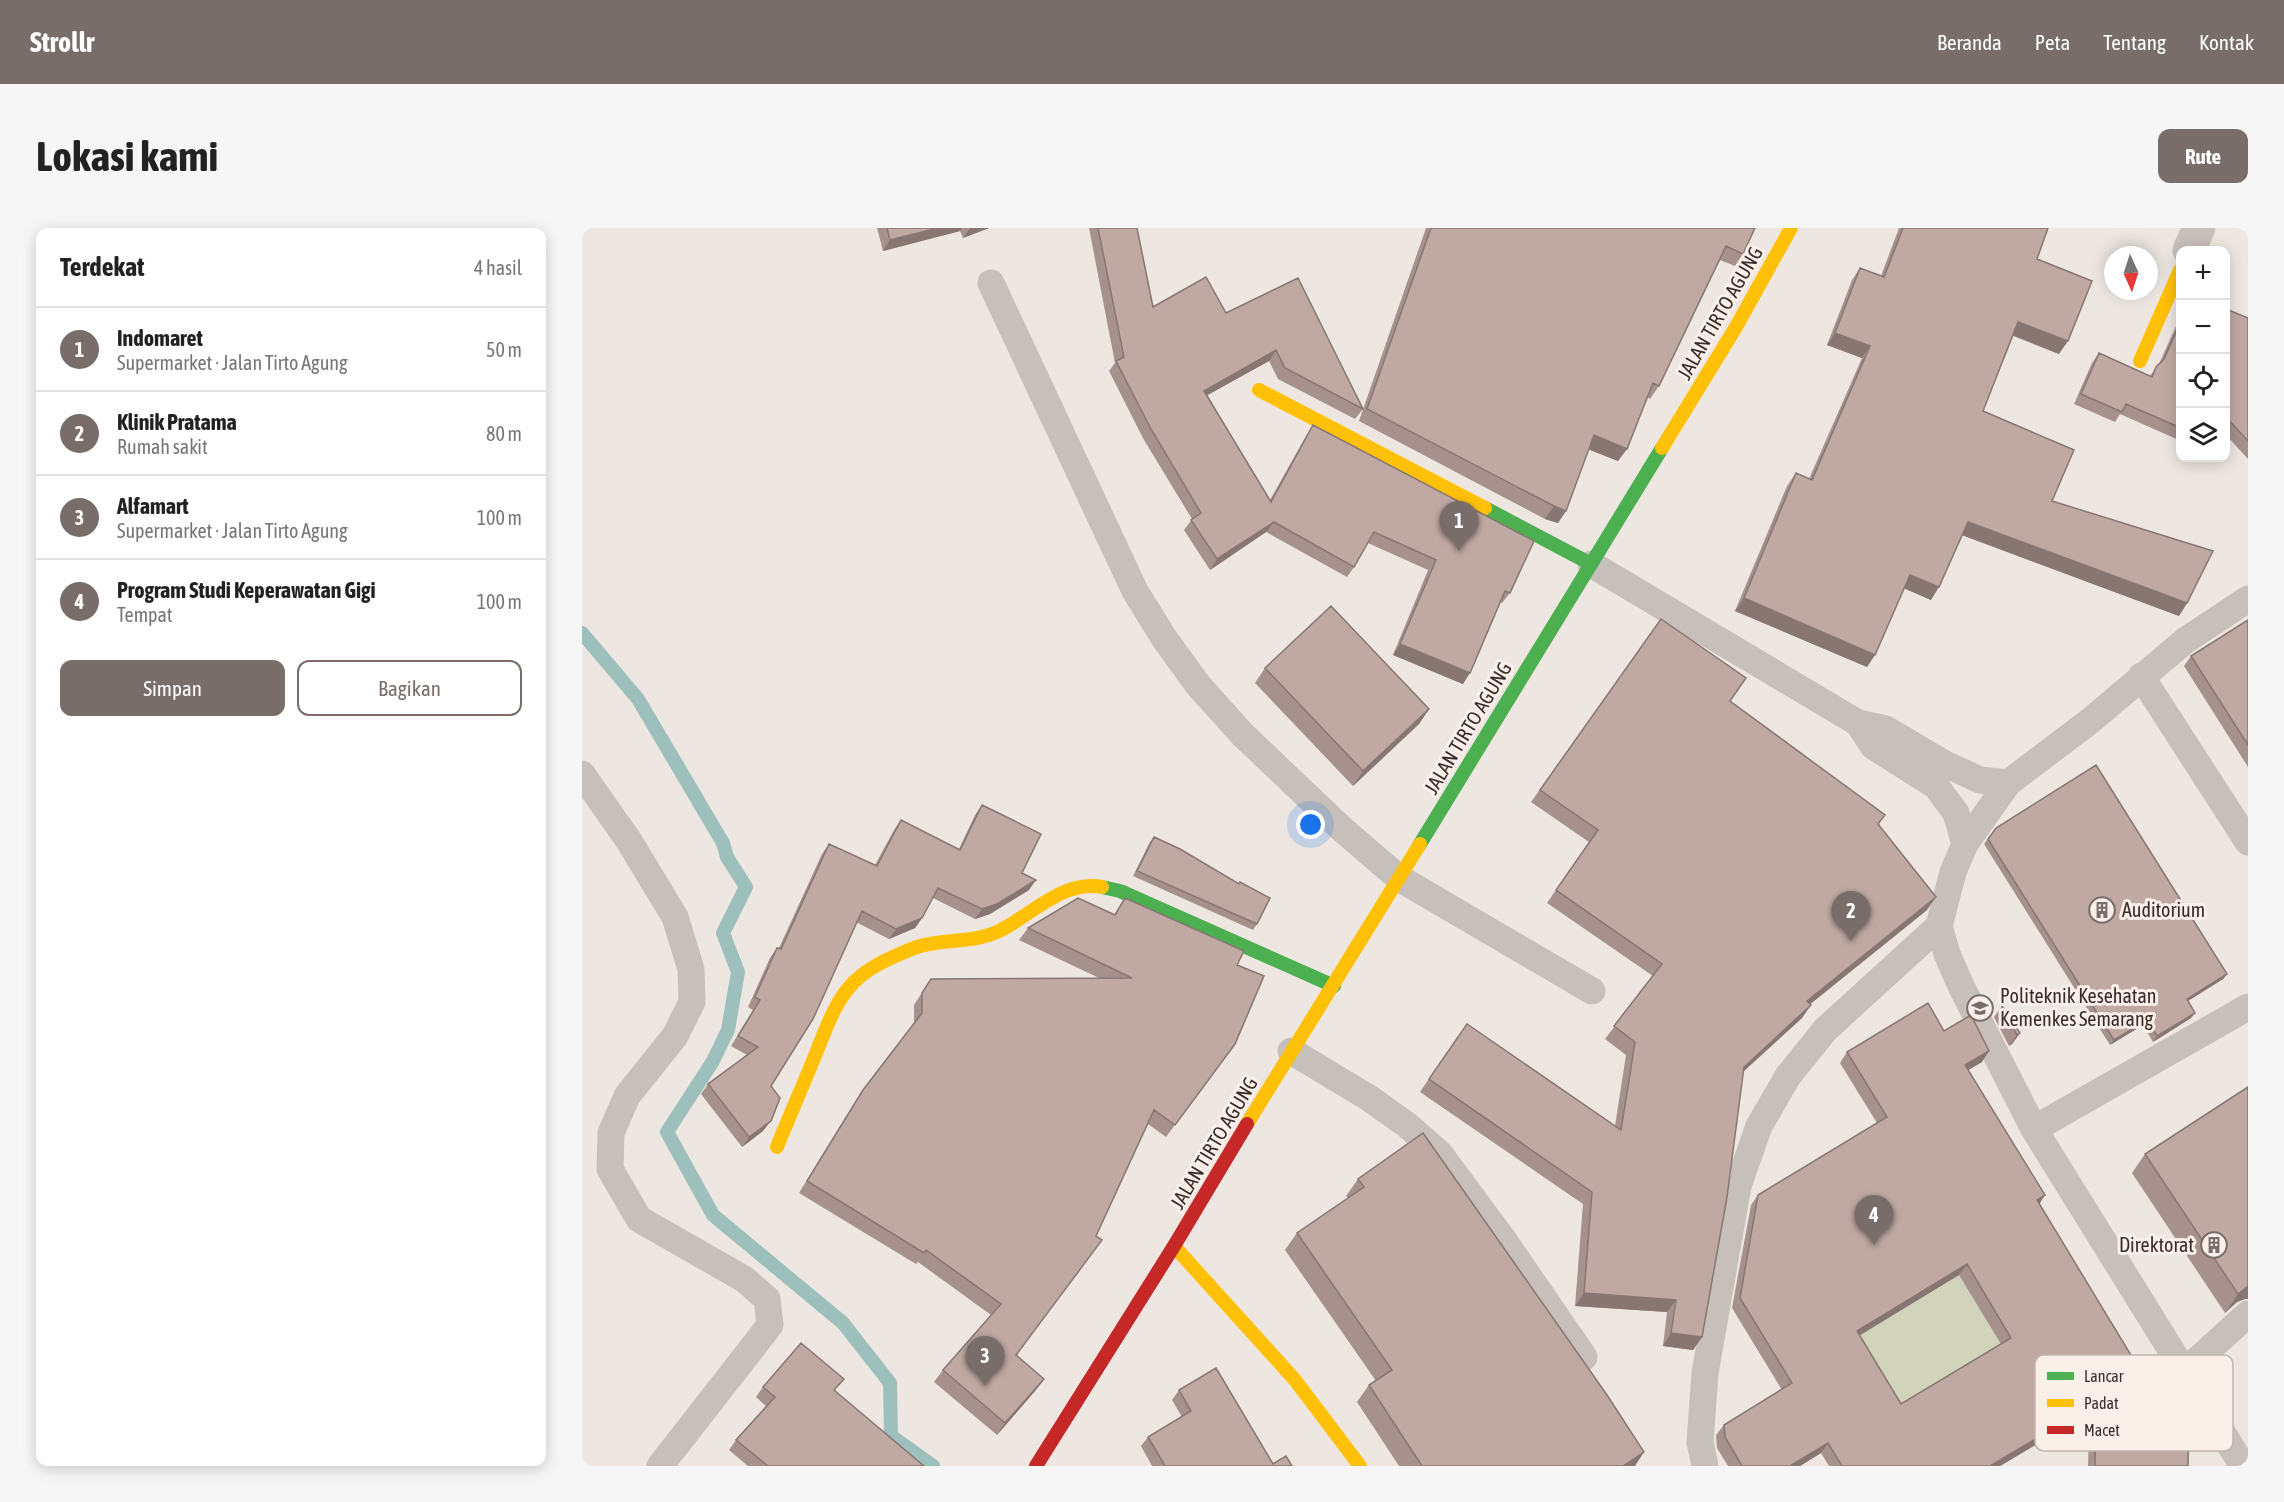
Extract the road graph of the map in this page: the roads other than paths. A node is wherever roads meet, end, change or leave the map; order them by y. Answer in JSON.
{"nodes":[{"id":1,"x":1791,"y":228,"type":"edge"},
{"id":2,"x":2199,"y":228,"type":"edge"},
{"id":3,"x":2191,"y":246,"type":"edge"},
{"id":4,"x":2176,"y":281,"type":"edge"},
{"id":5,"x":990,"y":283,"type":"dead end"},
{"id":6,"x":2140,"y":361,"type":"dead end"},
{"id":7,"x":1259,"y":390,"type":"dead end"},
{"id":8,"x":1591,"y":564,"type":"junction"},
{"id":9,"x":2248,"y":599,"type":"edge"},
{"id":10,"x":2141,"y":676,"type":"junction"},
{"id":11,"x":1858,"y":723,"type":"junction"},
{"id":12,"x":582,"y":774,"type":"edge"},
{"id":13,"x":2008,"y":783,"type":"junction"},
{"id":14,"x":2248,"y":842,"type":"edge"},
{"id":15,"x":1965,"y":844,"type":"junction"},
{"id":16,"x":1399,"y":878,"type":"junction"},
{"id":17,"x":1939,"y":926,"type":"junction"},
{"id":18,"x":1334,"y":986,"type":"junction"},
{"id":19,"x":1592,"y":991,"type":"dead end"},
{"id":20,"x":2248,"y":1006,"type":"edge"},
{"id":21,"x":1291,"y":1051,"type":"junction"},
{"id":22,"x":2034,"y":1129,"type":"junction"},
{"id":23,"x":777,"y":1147,"type":"dead end"},
{"id":24,"x":1174,"y":1246,"type":"junction"},
{"id":25,"x":2248,"y":1314,"type":"edge"},
{"id":26,"x":2174,"y":1355,"type":"edge"},
{"id":27,"x":2203,"y":1355,"type":"edge"},
{"id":28,"x":1584,"y":1357,"type":"dead end"},
{"id":29,"x":2233,"y":1451,"type":"edge"},
{"id":30,"x":2241,"y":1464,"type":"edge"},
{"id":31,"x":660,"y":1466,"type":"edge"},
{"id":32,"x":1036,"y":1466,"type":"edge"},
{"id":33,"x":1360,"y":1466,"type":"edge"},
{"id":34,"x":1705,"y":1466,"type":"edge"}],
"edges":[{"from":1,"to":8,"type":"main road","name":"JALAN TIRTO AGUNG"},
{"from":2,"to":3,"type":"street"},
{"from":4,"to":6,"type":"main road"},
{"from":5,"to":16,"type":"lane"},
{"from":7,"to":8,"type":"main road"},
{"from":8,"to":11,"type":"lane"},
{"from":8,"to":16,"type":"main road","name":"JALAN TIRTO AGUNG"},
{"from":9,"to":10,"type":"lane"},
{"from":10,"to":13,"type":"lane"},
{"from":10,"to":14,"type":"lane"},
{"from":11,"to":13,"type":"lane"},
{"from":11,"to":15,"type":"lane"},
{"from":12,"to":31,"type":"lane"},
{"from":13,"to":15,"type":"lane"},
{"from":15,"to":17,"type":"lane"},
{"from":16,"to":18,"type":"main road","name":"JALAN TIRTO AGUNG"},
{"from":16,"to":19,"type":"lane"},
{"from":17,"to":22,"type":"lane"},
{"from":17,"to":34,"type":"lane"},
{"from":18,"to":21,"type":"main road","name":"JALAN TIRTO AGUNG"},
{"from":18,"to":23,"type":"main road"},
{"from":20,"to":22,"type":"lane"},
{"from":21,"to":24,"type":"main road","name":"JALAN TIRTO AGUNG"},
{"from":21,"to":28,"type":"lane"},
{"from":22,"to":26,"type":"lane"},
{"from":24,"to":32,"type":"main road","name":"JALAN TIRTO AGUNG"},
{"from":24,"to":33,"type":"main road"},
{"from":25,"to":27,"type":"lane"},
{"from":29,"to":30,"type":"lane"}]}
